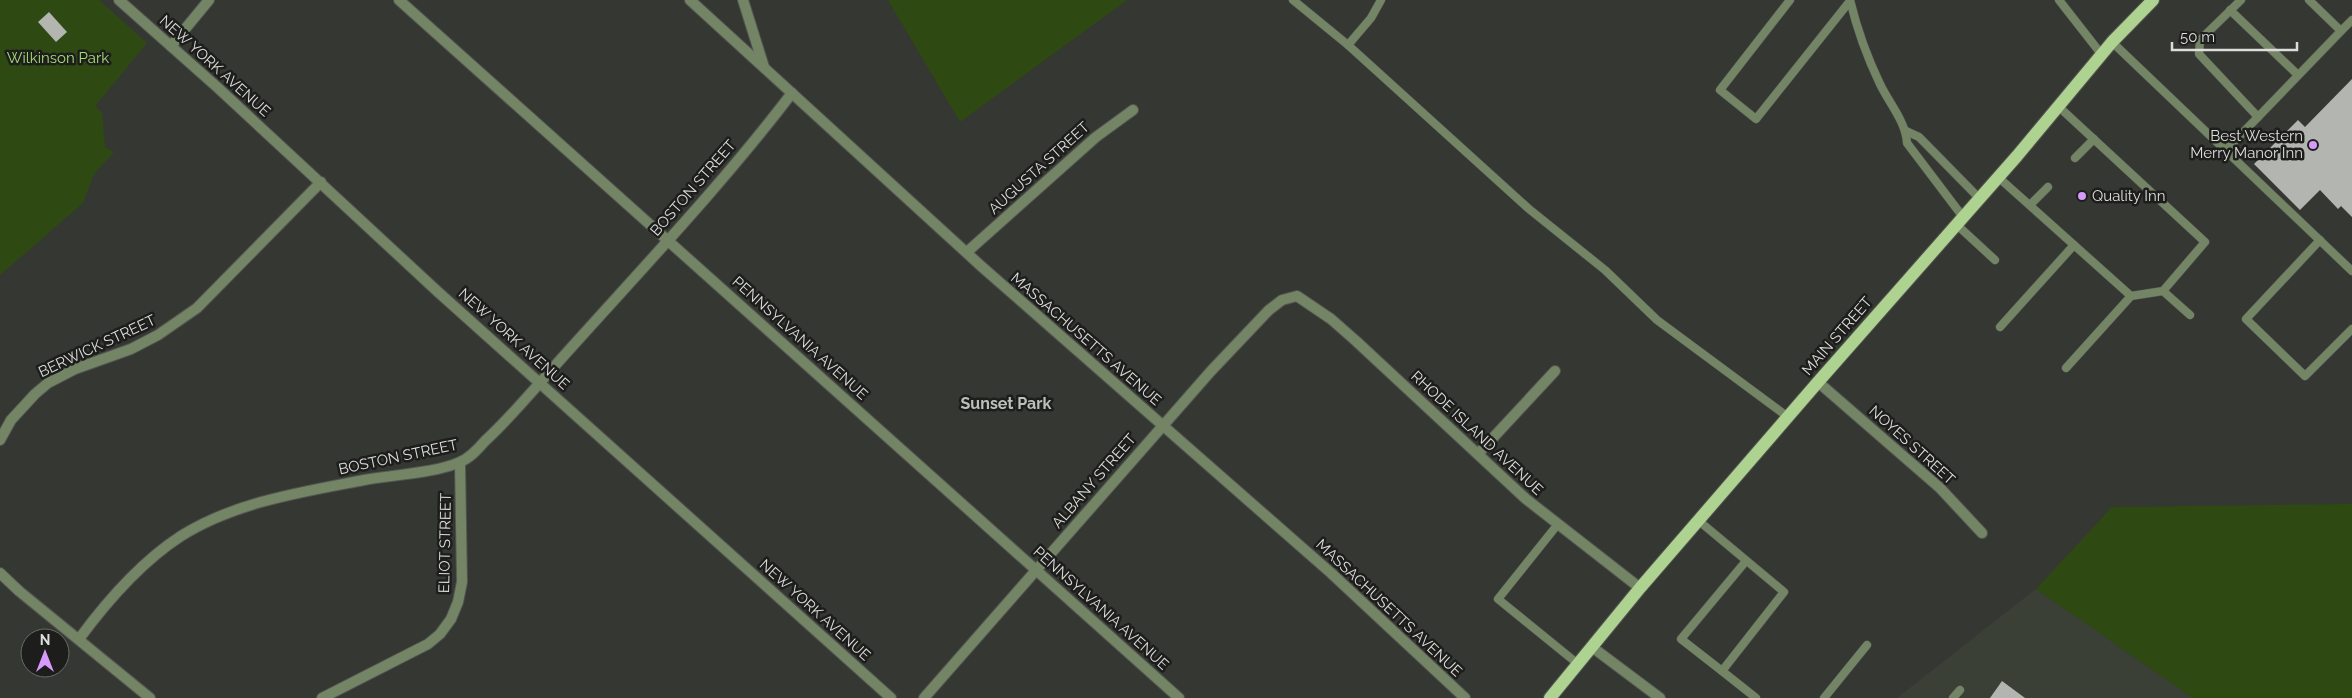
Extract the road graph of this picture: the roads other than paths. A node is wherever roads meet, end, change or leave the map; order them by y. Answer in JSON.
{"nodes":[{"id":1,"x":119,"y":0,"type":"edge"},
{"id":2,"x":209,"y":0,"type":"edge"},
{"id":3,"x":399,"y":0,"type":"edge"},
{"id":4,"x":690,"y":0,"type":"edge"},
{"id":5,"x":744,"y":0,"type":"edge"},
{"id":6,"x":1293,"y":0,"type":"edge"},
{"id":7,"x":1381,"y":0,"type":"edge"},
{"id":8,"x":1790,"y":0,"type":"edge"},
{"id":9,"x":2059,"y":0,"type":"edge"},
{"id":10,"x":2241,"y":0,"type":"edge"},
{"id":11,"x":2309,"y":0,"type":"edge"},
{"id":12,"x":1850,"y":1,"type":"edge"},
{"id":13,"x":2147,"y":2,"type":"edge"},
{"id":14,"x":1302,"y":3,"type":"edge"},
{"id":15,"x":2230,"y":10,"type":"junction"},
{"id":16,"x":2352,"y":20,"type":"edge"},
{"id":17,"x":2341,"y":31,"type":"junction"},
{"id":18,"x":2112,"y":42,"type":"junction"},
{"id":19,"x":170,"y":46,"type":"junction"},
{"id":20,"x":1348,"y":46,"type":"junction"},
{"id":21,"x":2102,"y":55,"type":"junction"},
{"id":22,"x":764,"y":68,"type":"junction"},
{"id":23,"x":2298,"y":75,"type":"junction"},
{"id":24,"x":792,"y":94,"type":"junction"},
{"id":25,"x":2059,"y":107,"type":"junction"},
{"id":26,"x":1134,"y":110,"type":"dead end"},
{"id":27,"x":2258,"y":117,"type":"junction"},
{"id":28,"x":1906,"y":131,"type":"junction"},
{"id":29,"x":2094,"y":139,"type":"junction"},
{"id":30,"x":2226,"y":150,"type":"junction"},
{"id":31,"x":2075,"y":158,"type":"dead end"},
{"id":32,"x":1998,"y":177,"type":"junction"},
{"id":33,"x":321,"y":182,"type":"junction"},
{"id":34,"x":2048,"y":187,"type":"dead end"},
{"id":35,"x":1979,"y":198,"type":"junction"},
{"id":36,"x":2030,"y":205,"type":"junction"},
{"id":37,"x":1960,"y":221,"type":"junction"},
{"id":38,"x":668,"y":239,"type":"junction"},
{"id":39,"x":2320,"y":240,"type":"junction"},
{"id":40,"x":2074,"y":245,"type":"junction"},
{"id":41,"x":967,"y":252,"type":"junction"},
{"id":42,"x":1995,"y":260,"type":"dead end"},
{"id":43,"x":2352,"y":271,"type":"edge"},
{"id":44,"x":2164,"y":291,"type":"junction"},
{"id":45,"x":1297,"y":296,"type":"joint"},
{"id":46,"x":2131,"y":296,"type":"junction"},
{"id":47,"x":2190,"y":315,"type":"dead end"},
{"id":48,"x":2000,"y":327,"type":"dead end"},
{"id":49,"x":2352,"y":329,"type":"edge"},
{"id":50,"x":2066,"y":368,"type":"dead end"},
{"id":51,"x":1555,"y":371,"type":"dead end"},
{"id":52,"x":1818,"y":382,"type":"junction"},
{"id":53,"x":540,"y":383,"type":"junction"},
{"id":54,"x":1788,"y":417,"type":"junction"},
{"id":55,"x":1162,"y":426,"type":"junction"},
{"id":56,"x":0,"y":440,"type":"edge"},
{"id":57,"x":1478,"y":454,"type":"junction"},
{"id":58,"x":460,"y":463,"type":"junction"},
{"id":59,"x":1699,"y":521,"type":"junction"},
{"id":60,"x":1558,"y":524,"type":"junction"},
{"id":61,"x":1982,"y":533,"type":"dead end"},
{"id":62,"x":1746,"y":561,"type":"junction"},
{"id":63,"x":1036,"y":570,"type":"junction"},
{"id":64,"x":0,"y":573,"type":"edge"},
{"id":65,"x":1640,"y":588,"type":"junction"},
{"id":66,"x":79,"y":639,"type":"junction"},
{"id":67,"x":1867,"y":645,"type":"dead end"},
{"id":68,"x":1592,"y":646,"type":"junction"},
{"id":69,"x":1578,"y":664,"type":"junction"},
{"id":70,"x":1722,"y":670,"type":"junction"},
{"id":71,"x":1960,"y":690,"type":"dead end"},
{"id":72,"x":150,"y":698,"type":"edge"},
{"id":73,"x":322,"y":698,"type":"edge"},
{"id":74,"x":891,"y":698,"type":"edge"},
{"id":75,"x":924,"y":698,"type":"edge"},
{"id":76,"x":1180,"y":698,"type":"edge"},
{"id":77,"x":1465,"y":698,"type":"edge"},
{"id":78,"x":1550,"y":698,"type":"edge"},
{"id":79,"x":1660,"y":698,"type":"edge"},
{"id":80,"x":1756,"y":698,"type":"edge"},
{"id":81,"x":1824,"y":698,"type":"edge"},
{"id":82,"x":1953,"y":698,"type":"edge"}],
"edges":[{"from":1,"to":19,"type":"street","name":"NEW YORK AVENUE"},
{"from":2,"to":19,"type":"street"},
{"from":3,"to":38,"type":"street","name":"PENNSYLVANIA AVENUE"},
{"from":4,"to":22,"type":"street","name":"MASSACHUSETTS AVENUE"},
{"from":5,"to":22,"type":"street"},
{"from":6,"to":14,"type":"lane"},
{"from":7,"to":20,"type":"lane"},
{"from":8,"to":12,"type":"lane"},
{"from":9,"to":21,"type":"lane"},
{"from":10,"to":15,"type":"lane"},
{"from":11,"to":17,"type":"lane"},
{"from":12,"to":28,"type":"lane"},
{"from":13,"to":18,"type":"main road","name":"MAIN STREET"},
{"from":14,"to":20,"type":"lane"},
{"from":15,"to":23,"type":"lane"},
{"from":15,"to":27,"type":"lane"},
{"from":16,"to":17,"type":"lane"},
{"from":17,"to":23,"type":"lane"},
{"from":18,"to":21,"type":"main road","name":"MAIN STREET"},
{"from":18,"to":30,"type":"lane"},
{"from":19,"to":33,"type":"street","name":"NEW YORK AVENUE"},
{"from":20,"to":54,"type":"lane"},
{"from":21,"to":25,"type":"main road","name":"MAIN STREET"},
{"from":22,"to":24,"type":"street","name":"MASSACHUSETTS AVENUE"},
{"from":23,"to":27,"type":"lane"},
{"from":24,"to":38,"type":"street","name":"BOSTON STREET"},
{"from":24,"to":41,"type":"street","name":"MASSACHUSETTS AVENUE"},
{"from":25,"to":29,"type":"lane"},
{"from":25,"to":32,"type":"main road","name":"MAIN STREET"},
{"from":26,"to":41,"type":"street","name":"AUGUSTA STREET"},
{"from":27,"to":30,"type":"lane"},
{"from":28,"to":35,"type":"lane"},
{"from":28,"to":37,"type":"lane"},
{"from":29,"to":31,"type":"lane"},
{"from":29,"to":44,"type":"lane"},
{"from":30,"to":39,"type":"lane"},
{"from":32,"to":35,"type":"main road","name":"MAIN STREET"},
{"from":32,"to":36,"type":"lane"},
{"from":33,"to":53,"type":"street","name":"NEW YORK AVENUE"},
{"from":33,"to":56,"type":"street","name":"BERWICK STREET"},
{"from":34,"to":36,"type":"lane"},
{"from":35,"to":37,"type":"main road","name":"MAIN STREET"},
{"from":36,"to":40,"type":"lane"},
{"from":37,"to":42,"type":"lane"},
{"from":37,"to":52,"type":"main road","name":"MAIN STREET"},
{"from":38,"to":53,"type":"street","name":"BOSTON STREET"},
{"from":38,"to":63,"type":"street","name":"PENNSYLVANIA AVENUE"},
{"from":39,"to":43,"type":"lane"},
{"from":39,"to":49,"type":"lane"},
{"from":40,"to":46,"type":"lane"},
{"from":40,"to":48,"type":"lane"},
{"from":41,"to":55,"type":"street","name":"MASSACHUSETTS AVENUE"},
{"from":44,"to":46,"type":"lane"},
{"from":44,"to":47,"type":"lane"},
{"from":45,"to":55,"type":"street","name":"ALBANY STREET"},
{"from":45,"to":57,"type":"street","name":"RHODE ISLAND AVENUE"},
{"from":46,"to":50,"type":"lane"},
{"from":51,"to":57,"type":"street"},
{"from":52,"to":54,"type":"main road","name":"MAIN STREET"},
{"from":52,"to":61,"type":"street","name":"NOYES STREET"},
{"from":53,"to":58,"type":"street","name":"BOSTON STREET"},
{"from":53,"to":74,"type":"street","name":"NEW YORK AVENUE"},
{"from":54,"to":59,"type":"main road","name":"MAIN STREET"},
{"from":55,"to":63,"type":"street","name":"ALBANY STREET"},
{"from":55,"to":77,"type":"street","name":"MASSACHUSETTS AVENUE"},
{"from":57,"to":60,"type":"street","name":"RHODE ISLAND AVENUE"},
{"from":58,"to":66,"type":"street","name":"BOSTON STREET"},
{"from":58,"to":73,"type":"street","name":"ELIOT STREET"},
{"from":59,"to":62,"type":"lane"},
{"from":59,"to":65,"type":"main road","name":"MAIN STREET"},
{"from":60,"to":65,"type":"street","name":"RHODE ISLAND AVENUE"},
{"from":60,"to":69,"type":"lane"},
{"from":62,"to":70,"type":"lane"},
{"from":62,"to":70,"type":"lane"},
{"from":63,"to":75,"type":"street","name":"ALBANY STREET"},
{"from":63,"to":76,"type":"street","name":"PENNSYLVANIA AVENUE"},
{"from":64,"to":66,"type":"street"},
{"from":65,"to":68,"type":"main road","name":"MAIN STREET"},
{"from":66,"to":72,"type":"street"},
{"from":67,"to":81,"type":"lane"},
{"from":68,"to":69,"type":"main road","name":"MAIN STREET"},
{"from":68,"to":79,"type":"street"},
{"from":69,"to":78,"type":"main road","name":"MAIN STREET"},
{"from":70,"to":80,"type":"lane"},
{"from":71,"to":82,"type":"lane"}]}
